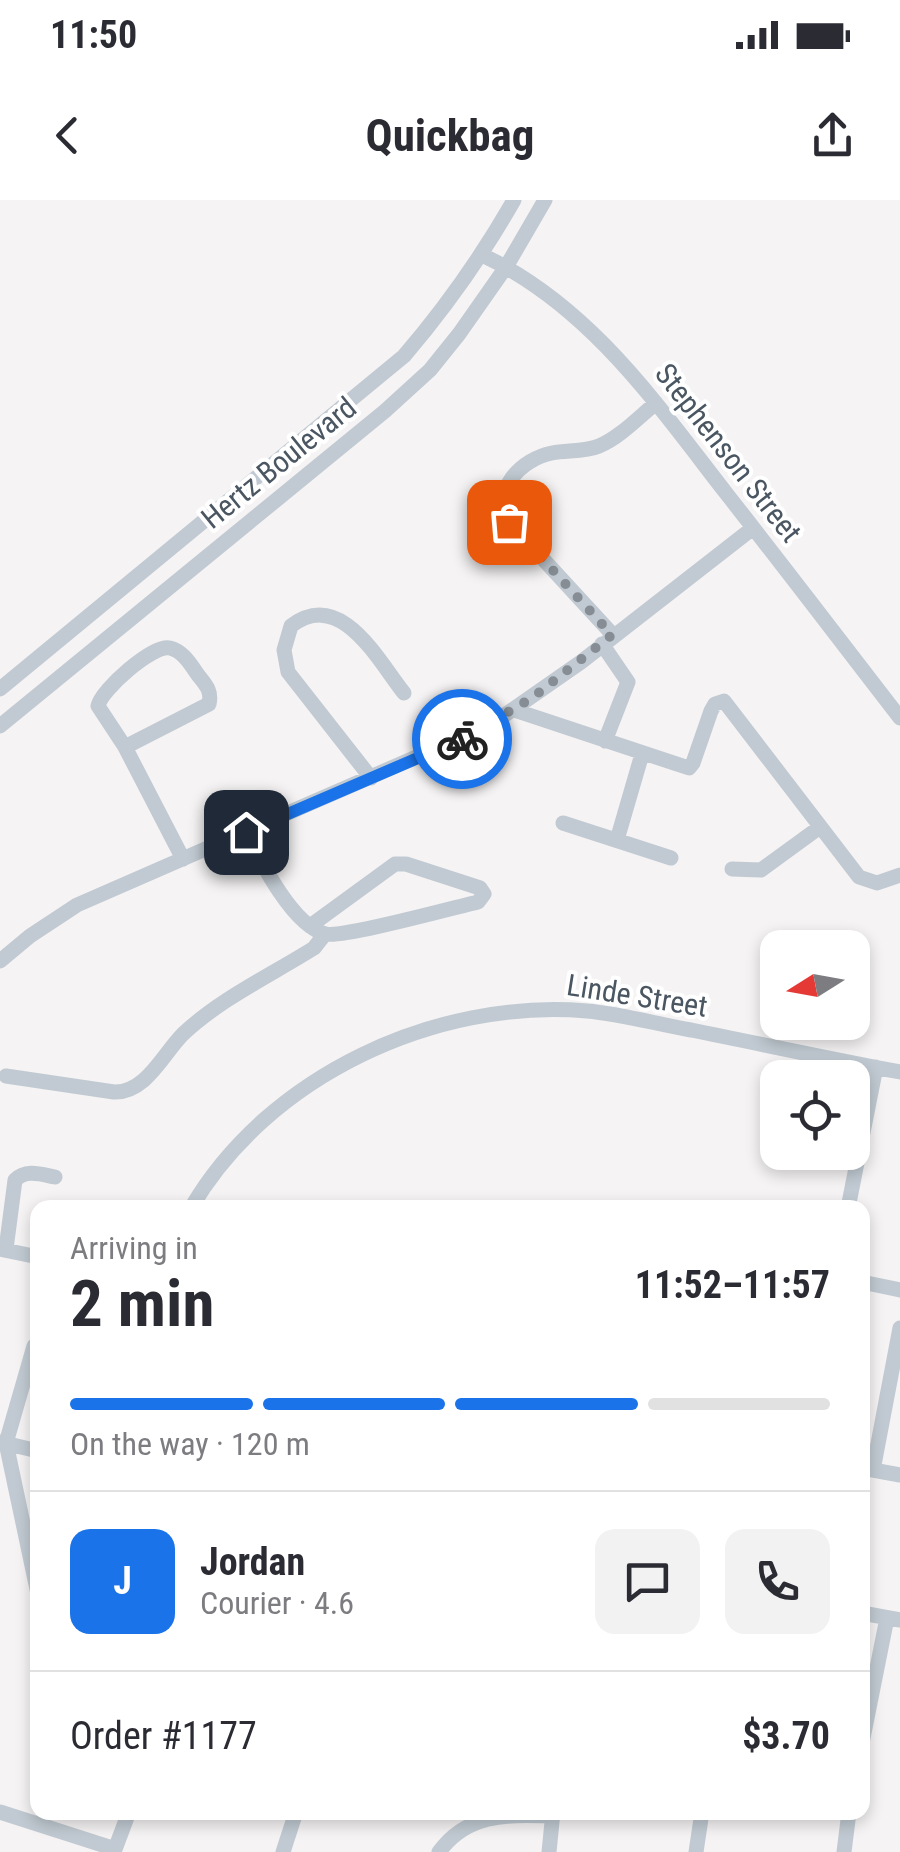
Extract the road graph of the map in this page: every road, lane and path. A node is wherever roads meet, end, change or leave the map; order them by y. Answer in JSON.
{"nodes":[{"id":1,"x":514,"y":200,"type":"edge"},
{"id":2,"x":545,"y":200,"type":"edge"},
{"id":3,"x":482,"y":255,"type":"junction"},
{"id":4,"x":506,"y":267,"type":"junction"},
{"id":5,"x":656,"y":403,"type":"junction"},
{"id":6,"x":753,"y":528,"type":"junction"},
{"id":7,"x":607,"y":640,"type":"junction"},
{"id":8,"x":46,"y":652,"type":"junction"},
{"id":9,"x":64,"y":674,"type":"junction"},
{"id":10,"x":0,"y":690,"type":"edge"},
{"id":11,"x":404,"y":693,"type":"dead end"},
{"id":12,"x":514,"y":710,"type":"junction"},
{"id":13,"x":900,"y":718,"type":"edge"},
{"id":14,"x":0,"y":726,"type":"edge"},
{"id":15,"x":604,"y":741,"type":"junction"},
{"id":16,"x":125,"y":746,"type":"junction"},
{"id":17,"x":642,"y":754,"type":"junction"},
{"id":18,"x":371,"y":778,"type":"junction"},
{"id":19,"x":563,"y":823,"type":"dead end"},
{"id":20,"x":820,"y":828,"type":"junction"},
{"id":21,"x":246,"y":832,"type":"junction"},
{"id":22,"x":617,"y":840,"type":"junction"},
{"id":23,"x":671,"y":858,"type":"dead end"},
{"id":24,"x":184,"y":859,"type":"junction"},
{"id":25,"x":732,"y":869,"type":"dead end"},
{"id":26,"x":900,"y":875,"type":"edge"},
{"id":27,"x":310,"y":926,"type":"junction"},
{"id":28,"x":325,"y":934,"type":"junction"},
{"id":29,"x":0,"y":961,"type":"edge"},
{"id":30,"x":876,"y":1067,"type":"junction"},
{"id":31,"x":900,"y":1072,"type":"edge"},
{"id":32,"x":6,"y":1076,"type":"dead end"},
{"id":33,"x":54,"y":1177,"type":"dead end"},
{"id":34,"x":197,"y":1200,"type":"edge"},
{"id":35,"x":850,"y":1200,"type":"edge"},
{"id":36,"x":3,"y":1249,"type":"edge"},
{"id":37,"x":30,"y":1255,"type":"edge"},
{"id":38,"x":870,"y":1284,"type":"edge"},
{"id":39,"x":900,"y":1290,"type":"edge"},
{"id":40,"x":900,"y":1328,"type":"edge"},
{"id":41,"x":30,"y":1358,"type":"edge"},
{"id":42,"x":3,"y":1442,"type":"edge"},
{"id":43,"x":30,"y":1449,"type":"edge"},
{"id":44,"x":870,"y":1460,"type":"edge"},
{"id":45,"x":870,"y":1469,"type":"edge"},
{"id":46,"x":900,"y":1475,"type":"edge"},
{"id":47,"x":30,"y":1559,"type":"edge"},
{"id":48,"x":894,"y":1619,"type":"edge"},
{"id":49,"x":870,"y":1713,"type":"edge"},
{"id":50,"x":0,"y":1812,"type":"edge"},
{"id":51,"x":126,"y":1820,"type":"edge"},
{"id":52,"x":293,"y":1820,"type":"edge"},
{"id":53,"x":481,"y":1820,"type":"edge"},
{"id":54,"x":552,"y":1820,"type":"edge"},
{"id":55,"x":701,"y":1820,"type":"edge"},
{"id":56,"x":848,"y":1820,"type":"edge"},
{"id":57,"x":114,"y":1850,"type":"edge"},
{"id":58,"x":283,"y":1852,"type":"edge"},
{"id":59,"x":439,"y":1852,"type":"edge"},
{"id":60,"x":549,"y":1852,"type":"edge"},
{"id":61,"x":696,"y":1852,"type":"edge"},
{"id":62,"x":844,"y":1852,"type":"edge"}],
"edges":[{"from":1,"to":3,"type":"street","name":"Hertz Boulevard"},
{"from":2,"to":4,"type":"street","name":"Hertz Boulevard"},
{"from":3,"to":4,"type":"street","name":"Stephenson Street"},
{"from":3,"to":8,"type":"street","name":"Hertz Boulevard"},
{"from":4,"to":5,"type":"street","name":"Stephenson Street"},
{"from":4,"to":9,"type":"street","name":"Hertz Boulevard"},
{"from":5,"to":6,"type":"street","name":"Stephenson Street"},
{"from":5,"to":7,"type":"street"},
{"from":6,"to":7,"type":"street"},
{"from":6,"to":13,"type":"street","name":"Stephenson Street"},
{"from":7,"to":12,"type":"street"},
{"from":7,"to":15,"type":"street"},
{"from":8,"to":9,"type":"street"},
{"from":8,"to":10,"type":"street","name":"Hertz Boulevard"},
{"from":9,"to":14,"type":"street","name":"Hertz Boulevard"},
{"from":11,"to":18,"type":"street"},
{"from":12,"to":15,"type":"street"},
{"from":12,"to":18,"type":"street"},
{"from":15,"to":17,"type":"street"},
{"from":16,"to":16,"type":"street"},
{"from":16,"to":24,"type":"street"},
{"from":17,"to":20,"type":"street"},
{"from":17,"to":22,"type":"street"},
{"from":18,"to":21,"type":"street"},
{"from":19,"to":22,"type":"street"},
{"from":20,"to":25,"type":"street"},
{"from":20,"to":26,"type":"street"},
{"from":21,"to":24,"type":"street"},
{"from":21,"to":27,"type":"street"},
{"from":22,"to":23,"type":"street"},
{"from":24,"to":29,"type":"street"},
{"from":27,"to":28,"type":"street"},
{"from":27,"to":28,"type":"street"},
{"from":28,"to":32,"type":"street"},
{"from":30,"to":31,"type":"street","name":"Linde Street"},
{"from":30,"to":34,"type":"street","name":"Linde Street"},
{"from":30,"to":35,"type":"street"},
{"from":33,"to":36,"type":"street"},
{"from":36,"to":37,"type":"street"},
{"from":38,"to":39,"type":"street"},
{"from":40,"to":44,"type":"street"},
{"from":41,"to":42,"type":"street"},
{"from":42,"to":43,"type":"street"},
{"from":42,"to":47,"type":"street"},
{"from":45,"to":46,"type":"street"},
{"from":48,"to":49,"type":"street"},
{"from":50,"to":57,"type":"street"},
{"from":51,"to":57,"type":"street"},
{"from":52,"to":58,"type":"street"},
{"from":53,"to":59,"type":"street"},
{"from":54,"to":60,"type":"street"},
{"from":55,"to":61,"type":"street"},
{"from":56,"to":62,"type":"street"}]}
